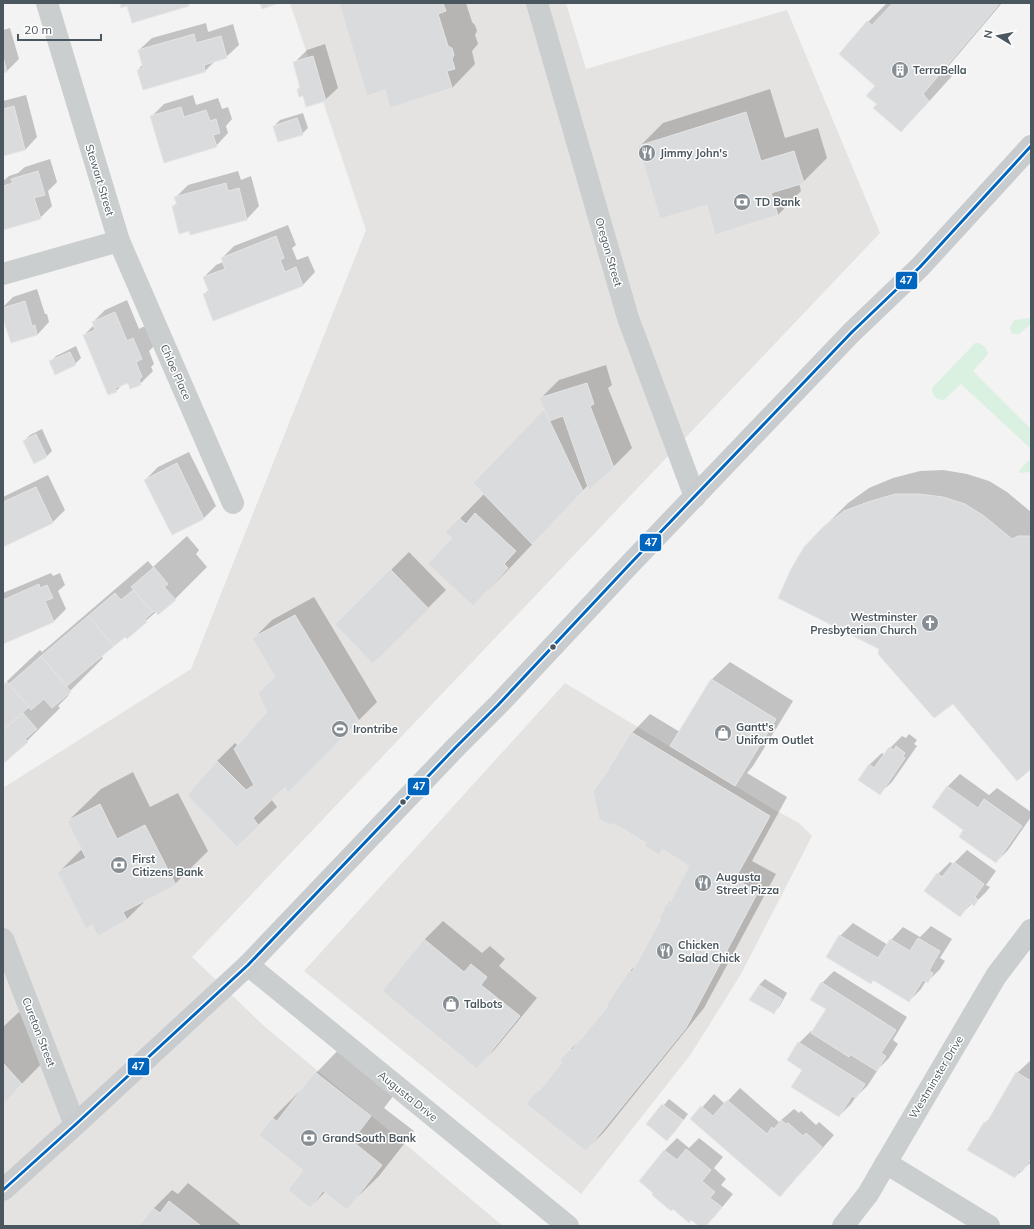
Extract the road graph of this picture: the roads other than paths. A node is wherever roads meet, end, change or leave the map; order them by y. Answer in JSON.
{"nodes":[{"id":1,"x":47,"y":3,"type":"edge"},
{"id":2,"x":537,"y":3,"type":"edge"},
{"id":3,"x":1031,"y":146,"type":"edge"},
{"id":4,"x":119,"y":241,"type":"junction"},
{"id":5,"x":3,"y":274,"type":"edge"},
{"id":6,"x":695,"y":497,"type":"junction"},
{"id":7,"x":233,"y":503,"type":"dead end"},
{"id":8,"x":1031,"y":930,"type":"edge"},
{"id":9,"x":3,"y":939,"type":"edge"},
{"id":10,"x":248,"y":965,"type":"junction"},
{"id":11,"x":76,"y":1125,"type":"junction"},
{"id":12,"x":886,"y":1163,"type":"junction"},
{"id":13,"x":3,"y":1190,"type":"edge"},
{"id":14,"x":568,"y":1226,"type":"edge"},
{"id":15,"x":843,"y":1226,"type":"edge"},
{"id":16,"x":989,"y":1226,"type":"edge"}],
"edges":[{"from":1,"to":4,"type":"street","name":"Stewart Street"},
{"from":2,"to":6,"type":"street","name":"Oregon Street"},
{"from":3,"to":6,"type":"main road"},
{"from":4,"to":5,"type":"street"},
{"from":4,"to":7,"type":"street","name":"Chloe Place"},
{"from":6,"to":10,"type":"main road"},
{"from":8,"to":12,"type":"street","name":"Westminster Drive"},
{"from":9,"to":11,"type":"street","name":"Cureton Street"},
{"from":10,"to":11,"type":"main road"},
{"from":10,"to":14,"type":"street","name":"Augusta Drive"},
{"from":11,"to":13,"type":"main road"},
{"from":12,"to":15,"type":"street","name":"Westminster Drive"},
{"from":12,"to":16,"type":"street"}]}
